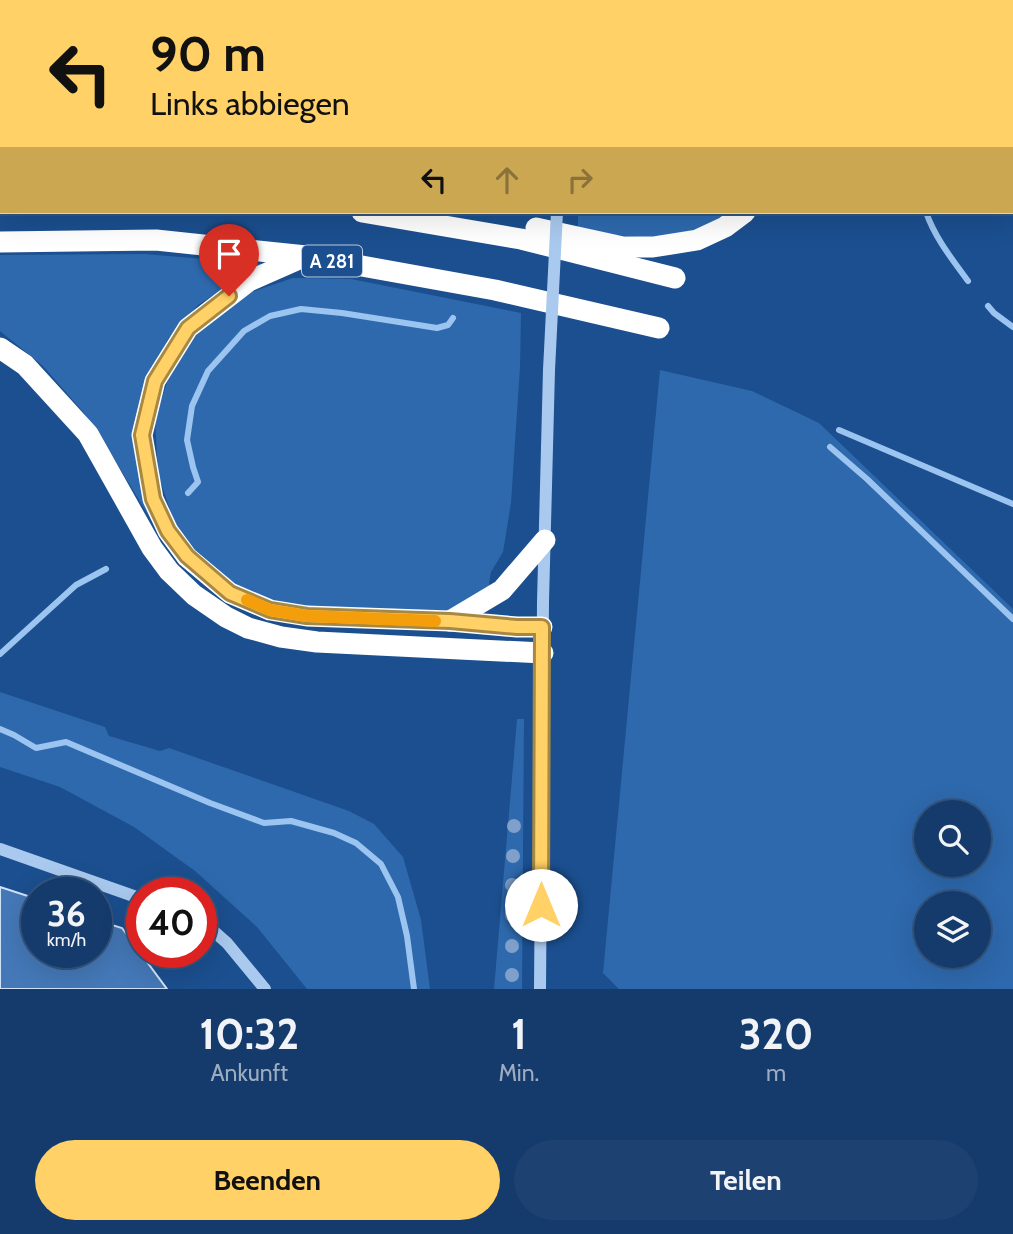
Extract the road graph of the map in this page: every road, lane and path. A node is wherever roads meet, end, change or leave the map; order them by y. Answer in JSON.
{"nodes":[{"id":1,"x":375,"y":214,"type":"edge"},
{"id":2,"x":557,"y":214,"type":"edge"},
{"id":3,"x":742,"y":214,"type":"edge"},
{"id":4,"x":475,"y":230,"type":"junction"},
{"id":5,"x":0,"y":242,"type":"edge"},
{"id":6,"x":306,"y":256,"type":"junction"},
{"id":7,"x":675,"y":278,"type":"dead end"},
{"id":8,"x":659,"y":328,"type":"dead end"},
{"id":9,"x":0,"y":348,"type":"edge"},
{"id":10,"x":545,"y":540,"type":"junction"},
{"id":11,"x":450,"y":621,"type":"junction"},
{"id":12,"x":542,"y":627,"type":"junction"},
{"id":13,"x":543,"y":653,"type":"junction"},
{"id":14,"x":0,"y":849,"type":"edge"},
{"id":15,"x":126,"y":893,"type":"edge"},
{"id":16,"x":217,"y":934,"type":"edge"},
{"id":17,"x":265,"y":989,"type":"edge"},
{"id":18,"x":540,"y":989,"type":"edge"}],
"edges":[{"from":1,"to":4,"type":"highway"},
{"from":2,"to":10,"type":"street","bridge":true},
{"from":3,"to":4,"type":"highway"},
{"from":4,"to":7,"type":"highway"},
{"from":5,"to":6,"type":"highway","number":"A 281"},
{"from":6,"to":8,"type":"highway","number":"A 281"},
{"from":6,"to":11,"type":"highway"},
{"from":9,"to":13,"type":"highway"},
{"from":10,"to":11,"type":"highway"},
{"from":10,"to":12,"type":"street"},
{"from":11,"to":12,"type":"highway"},
{"from":12,"to":13,"type":"street"},
{"from":13,"to":18,"type":"street"},
{"from":14,"to":15,"type":"street"},
{"from":16,"to":17,"type":"street"}]}
